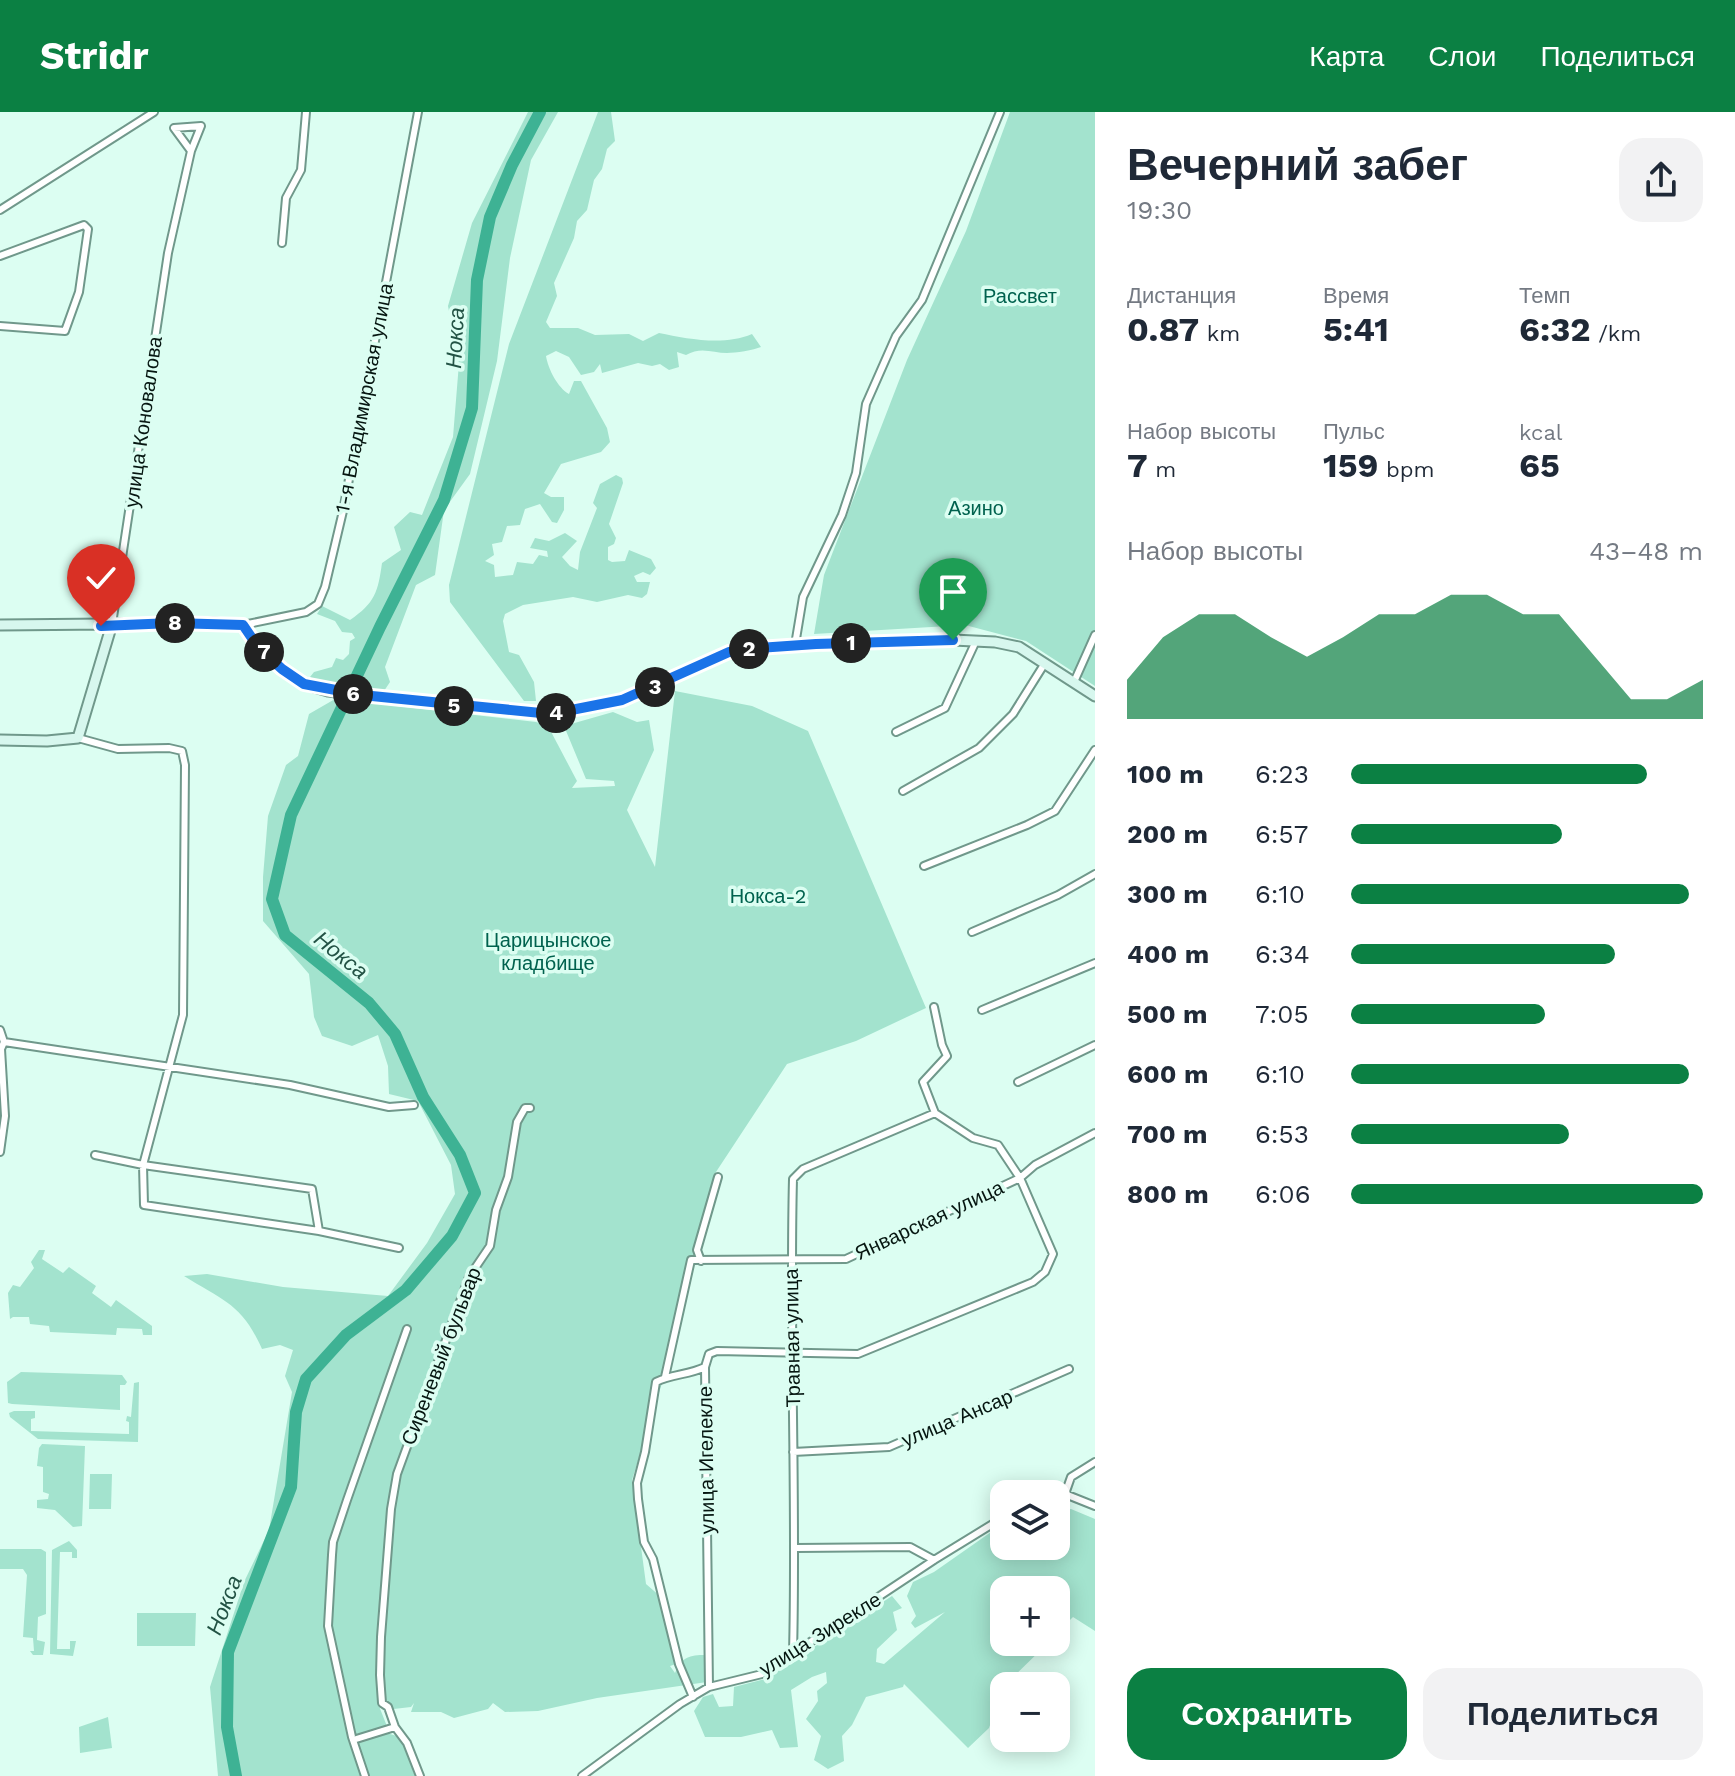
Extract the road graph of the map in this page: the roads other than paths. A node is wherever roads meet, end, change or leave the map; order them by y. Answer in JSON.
{"nodes":[{"id":1,"x":154,"y":112,"type":"edge"},
{"id":2,"x":306,"y":112,"type":"edge"},
{"id":3,"x":418,"y":112,"type":"edge"},
{"id":4,"x":1000,"y":112,"type":"edge"},
{"id":5,"x":191,"y":151,"type":"junction"},
{"id":6,"x":0,"y":210,"type":"edge"},
{"id":7,"x":282,"y":243,"type":"dead end"},
{"id":8,"x":0,"y":256,"type":"edge"},
{"id":9,"x":0,"y":326,"type":"edge"},
{"id":10,"x":112,"y":624,"type":"junction"},
{"id":11,"x":0,"y":625,"type":"edge"},
{"id":12,"x":243,"y":625,"type":"junction"},
{"id":13,"x":1095,"y":635,"type":"edge"},
{"id":14,"x":976,"y":641,"type":"junction"},
{"id":15,"x":795,"y":646,"type":"junction"},
{"id":16,"x":1045,"y":663,"type":"junction"},
{"id":17,"x":1074,"y":682,"type":"junction"},
{"id":18,"x":1095,"y":696,"type":"edge"},
{"id":19,"x":896,"y":732,"type":"dead end"},
{"id":20,"x":78,"y":738,"type":"junction"},
{"id":21,"x":0,"y":740,"type":"edge"},
{"id":22,"x":1095,"y":750,"type":"edge"},
{"id":23,"x":903,"y":791,"type":"dead end"},
{"id":24,"x":924,"y":866,"type":"dead end"},
{"id":25,"x":1095,"y":874,"type":"edge"},
{"id":26,"x":972,"y":932,"type":"dead end"},
{"id":27,"x":1095,"y":963,"type":"edge"},
{"id":28,"x":934,"y":1007,"type":"dead end"},
{"id":29,"x":982,"y":1010,"type":"dead end"},
{"id":30,"x":0,"y":1030,"type":"edge"},
{"id":31,"x":4,"y":1042,"type":"junction"},
{"id":32,"x":1095,"y":1045,"type":"edge"},
{"id":33,"x":170,"y":1068,"type":"junction"},
{"id":34,"x":1018,"y":1082,"type":"dead end"},
{"id":35,"x":414,"y":1105,"type":"dead end"},
{"id":36,"x":530,"y":1108,"type":"dead end"},
{"id":37,"x":935,"y":1113,"type":"junction"},
{"id":38,"x":1095,"y":1133,"type":"edge"},
{"id":39,"x":0,"y":1152,"type":"edge"},
{"id":40,"x":95,"y":1155,"type":"dead end"},
{"id":41,"x":143,"y":1165,"type":"junction"},
{"id":42,"x":718,"y":1177,"type":"dead end"},
{"id":43,"x":1020,"y":1178,"type":"junction"},
{"id":44,"x":319,"y":1231,"type":"junction"},
{"id":45,"x":399,"y":1248,"type":"dead end"},
{"id":46,"x":701,"y":1261,"type":"junction"},
{"id":47,"x":791,"y":1261,"type":"junction"},
{"id":48,"x":407,"y":1329,"type":"dead end"},
{"id":49,"x":794,"y":1352,"type":"junction"},
{"id":50,"x":705,"y":1367,"type":"junction"},
{"id":51,"x":1069,"y":1369,"type":"dead end"},
{"id":52,"x":665,"y":1377,"type":"junction"},
{"id":53,"x":793,"y":1452,"type":"junction"},
{"id":54,"x":1095,"y":1462,"type":"edge"},
{"id":55,"x":1070,"y":1480,"type":"edge"},
{"id":56,"x":1070,"y":1496,"type":"edge"},
{"id":57,"x":1095,"y":1506,"type":"edge"},
{"id":58,"x":990,"y":1526,"type":"edge"},
{"id":59,"x":796,"y":1548,"type":"junction"},
{"id":60,"x":934,"y":1560,"type":"junction"},
{"id":61,"x":793,"y":1653,"type":"junction"},
{"id":62,"x":709,"y":1687,"type":"junction"},
{"id":63,"x":693,"y":1697,"type":"junction"},
{"id":64,"x":395,"y":1727,"type":"junction"},
{"id":65,"x":353,"y":1740,"type":"junction"},
{"id":66,"x":365,"y":1776,"type":"edge"},
{"id":67,"x":420,"y":1776,"type":"edge"},
{"id":68,"x":582,"y":1776,"type":"edge"}],
"edges":[{"from":1,"to":6,"type":"street"},
{"from":2,"to":7,"type":"street"},
{"from":3,"to":12,"type":"street","name":"1-я Владимирская улица"},
{"from":4,"to":15,"type":"street"},
{"from":5,"to":5,"type":"street","name":"улица Коновалова"},
{"from":5,"to":10,"type":"street","name":"улица Коновалова"},
{"from":8,"to":9,"type":"street"},
{"from":10,"to":11,"type":"street"},
{"from":10,"to":12,"type":"street"},
{"from":10,"to":20,"type":"street","name":"улица Коновалова"},
{"from":12,"to":15,"type":"street"},
{"from":13,"to":17,"type":"street"},
{"from":14,"to":15,"type":"street"},
{"from":14,"to":16,"type":"street"},
{"from":14,"to":19,"type":"street"},
{"from":16,"to":17,"type":"street"},
{"from":16,"to":23,"type":"street"},
{"from":17,"to":18,"type":"street"},
{"from":20,"to":21,"type":"street"},
{"from":20,"to":33,"type":"street"},
{"from":22,"to":24,"type":"street"},
{"from":25,"to":26,"type":"street"},
{"from":27,"to":29,"type":"street"},
{"from":28,"to":37,"type":"street"},
{"from":30,"to":31,"type":"street"},
{"from":31,"to":33,"type":"street"},
{"from":31,"to":39,"type":"street"},
{"from":32,"to":34,"type":"street"},
{"from":33,"to":35,"type":"street"},
{"from":33,"to":41,"type":"street"},
{"from":36,"to":64,"type":"street","name":"Сиреневый бульвар"},
{"from":37,"to":43,"type":"street"},
{"from":37,"to":47,"type":"street","name":"Травная улица"},
{"from":38,"to":43,"type":"street","name":"Январская улица"},
{"from":40,"to":41,"type":"street"},
{"from":41,"to":44,"type":"street"},
{"from":41,"to":44,"type":"street"},
{"from":42,"to":46,"type":"street"},
{"from":43,"to":47,"type":"street","name":"Январская улица"},
{"from":43,"to":49,"type":"street","name":"улица Игелекле"},
{"from":44,"to":45,"type":"street"},
{"from":46,"to":47,"type":"street","name":"Январская улица"},
{"from":46,"to":52,"type":"street","name":"Январская улица"},
{"from":47,"to":49,"type":"street","name":"Травная улица"},
{"from":48,"to":65,"type":"street"},
{"from":49,"to":50,"type":"street","name":"улица Игелекле"},
{"from":49,"to":53,"type":"street","name":"Травная улица"},
{"from":50,"to":52,"type":"street"},
{"from":50,"to":62,"type":"street","name":"улица Игелекле"},
{"from":51,"to":53,"type":"street","name":"улица Ансар"},
{"from":52,"to":63,"type":"street"},
{"from":53,"to":59,"type":"street","name":"Травная улица"},
{"from":54,"to":55,"type":"street"},
{"from":56,"to":57,"type":"street"},
{"from":58,"to":60,"type":"street","name":"улица Зирекле"},
{"from":59,"to":60,"type":"street"},
{"from":59,"to":61,"type":"street","name":"Травная улица"},
{"from":60,"to":61,"type":"street","name":"улица Зирекле"},
{"from":61,"to":62,"type":"street","name":"улица Зирекле"},
{"from":62,"to":63,"type":"street","name":"улица Зирекле"},
{"from":63,"to":68,"type":"street","name":"улица Зирекле"},
{"from":64,"to":65,"type":"street"},
{"from":64,"to":67,"type":"street","name":"Сиреневый бульвар"},
{"from":65,"to":66,"type":"street"}]}
